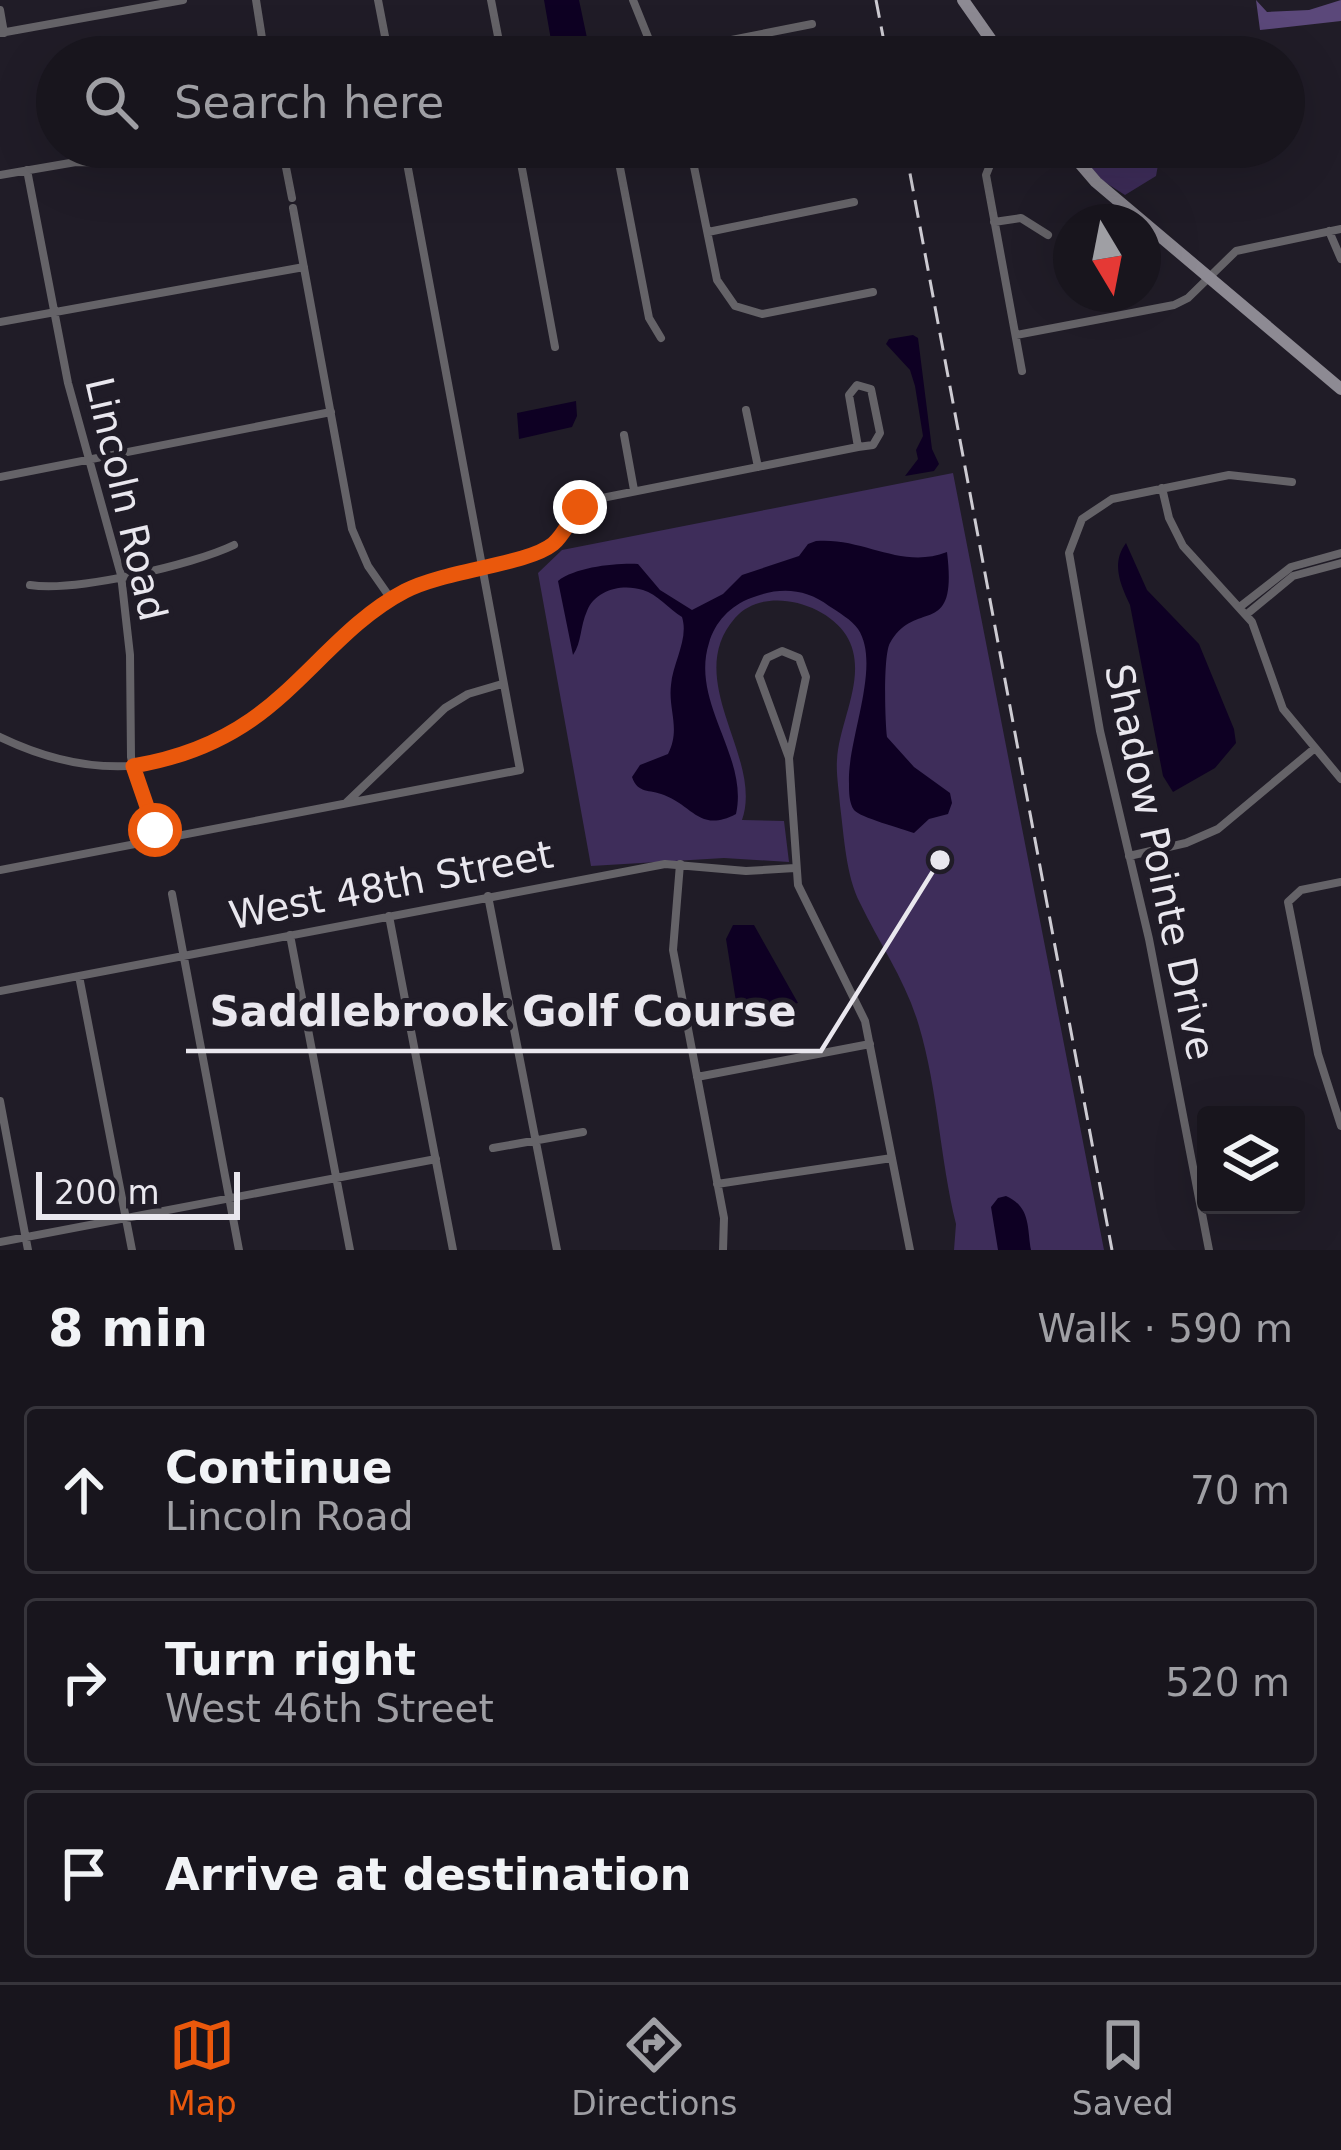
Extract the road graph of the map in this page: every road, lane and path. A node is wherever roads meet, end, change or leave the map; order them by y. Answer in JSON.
{"nodes":[{"id":1,"x":183,"y":0,"type":"edge"},
{"id":2,"x":256,"y":0,"type":"edge"},
{"id":3,"x":378,"y":0,"type":"edge"},
{"id":4,"x":490,"y":0,"type":"edge"},
{"id":5,"x":633,"y":0,"type":"edge"},
{"id":6,"x":963,"y":0,"type":"edge"},
{"id":7,"x":128,"y":5,"type":"edge"},
{"id":8,"x":0,"y":10,"type":"edge"},
{"id":9,"x":812,"y":24,"type":"dead end"},
{"id":10,"x":2,"y":33,"type":"edge"},
{"id":11,"x":262,"y":36,"type":"edge"},
{"id":12,"x":385,"y":36,"type":"edge"},
{"id":13,"x":498,"y":36,"type":"edge"},
{"id":14,"x":647,"y":36,"type":"edge"},
{"id":15,"x":753,"y":36,"type":"edge"},
{"id":16,"x":988,"y":36,"type":"edge"},
{"id":17,"x":40,"y":168,"type":"edge"},
{"id":18,"x":286,"y":168,"type":"edge"},
{"id":19,"x":408,"y":168,"type":"edge"},
{"id":20,"x":522,"y":168,"type":"edge"},
{"id":21,"x":620,"y":168,"type":"edge"},
{"id":22,"x":694,"y":168,"type":"edge"},
{"id":23,"x":989,"y":168,"type":"edge"},
{"id":24,"x":1083,"y":168,"type":"edge"},
{"id":25,"x":28,"y":170,"type":"junction"},
{"id":26,"x":0,"y":175,"type":"edge"},
{"id":27,"x":854,"y":202,"type":"dead end"},
{"id":28,"x":994,"y":222,"type":"junction"},
{"id":29,"x":1341,"y":229,"type":"edge"},
{"id":30,"x":1329,"y":231,"type":"junction"},
{"id":31,"x":708,"y":232,"type":"junction"},
{"id":32,"x":1048,"y":236,"type":"dead end"},
{"id":33,"x":1341,"y":259,"type":"edge"},
{"id":34,"x":304,"y":267,"type":"junction"},
{"id":35,"x":1209,"y":277,"type":"junction"},
{"id":36,"x":873,"y":292,"type":"dead end"},
{"id":37,"x":54,"y":313,"type":"junction"},
{"id":38,"x":0,"y":322,"type":"edge"},
{"id":39,"x":1016,"y":335,"type":"junction"},
{"id":40,"x":661,"y":338,"type":"dead end"},
{"id":41,"x":555,"y":347,"type":"dead end"},
{"id":42,"x":1022,"y":371,"type":"dead end"},
{"id":43,"x":1341,"y":389,"type":"edge"},
{"id":44,"x":746,"y":410,"type":"dead end"},
{"id":45,"x":331,"y":412,"type":"junction"},
{"id":46,"x":624,"y":435,"type":"dead end"},
{"id":47,"x":858,"y":448,"type":"junction"},
{"id":48,"x":92,"y":458,"type":"junction"},
{"id":49,"x":758,"y":467,"type":"junction"},
{"id":50,"x":0,"y":477,"type":"edge"},
{"id":51,"x":1292,"y":482,"type":"dead end"},
{"id":52,"x":1162,"y":488,"type":"junction"},
{"id":53,"x":634,"y":490,"type":"junction"},
{"id":54,"x":234,"y":545,"type":"dead end"},
{"id":55,"x":1341,"y":553,"type":"edge"},
{"id":56,"x":1341,"y":563,"type":"edge"},
{"id":57,"x":481,"y":566,"type":"junction"},
{"id":58,"x":121,"y":575,"type":"junction"},
{"id":59,"x":30,"y":585,"type":"dead end"},
{"id":60,"x":391,"y":599,"type":"junction"},
{"id":61,"x":1244,"y":610,"type":"junction"},
{"id":62,"x":502,"y":684,"type":"junction"},
{"id":63,"x":0,"y":737,"type":"edge"},
{"id":64,"x":1316,"y":748,"type":"junction"},
{"id":65,"x":789,"y":758,"type":"junction"},
{"id":66,"x":133,"y":766,"type":"junction"},
{"id":67,"x":1341,"y":779,"type":"edge"},
{"id":68,"x":345,"y":805,"type":"junction"},
{"id":69,"x":159,"y":839,"type":"junction"},
{"id":70,"x":1129,"y":856,"type":"junction"},
{"id":71,"x":680,"y":864,"type":"junction"},
{"id":72,"x":795,"y":868,"type":"junction"},
{"id":73,"x":0,"y":870,"type":"edge"},
{"id":74,"x":1341,"y":882,"type":"edge"},
{"id":75,"x":172,"y":894,"type":"dead end"},
{"id":76,"x":488,"y":896,"type":"junction"},
{"id":77,"x":389,"y":916,"type":"junction"},
{"id":78,"x":290,"y":935,"type":"junction"},
{"id":79,"x":183,"y":956,"type":"junction"},
{"id":80,"x":80,"y":976,"type":"junction"},
{"id":81,"x":0,"y":991,"type":"edge"},
{"id":82,"x":870,"y":1044,"type":"junction"},
{"id":83,"x":697,"y":1077,"type":"junction"},
{"id":84,"x":0,"y":1101,"type":"edge"},
{"id":85,"x":1,"y":1116,"type":"edge"},
{"id":86,"x":1341,"y":1126,"type":"edge"},
{"id":87,"x":583,"y":1132,"type":"dead end"},
{"id":88,"x":535,"y":1140,"type":"junction"},
{"id":89,"x":493,"y":1148,"type":"dead end"},
{"id":90,"x":892,"y":1158,"type":"junction"},
{"id":91,"x":436,"y":1159,"type":"junction"},
{"id":92,"x":337,"y":1178,"type":"junction"},
{"id":93,"x":717,"y":1184,"type":"junction"},
{"id":94,"x":230,"y":1198,"type":"junction"},
{"id":95,"x":125,"y":1218,"type":"junction"},
{"id":96,"x":26,"y":1237,"type":"junction"},
{"id":97,"x":0,"y":1242,"type":"edge"},
{"id":98,"x":28,"y":1250,"type":"edge"},
{"id":99,"x":132,"y":1250,"type":"edge"},
{"id":100,"x":239,"y":1250,"type":"edge"},
{"id":101,"x":350,"y":1250,"type":"edge"},
{"id":102,"x":453,"y":1250,"type":"edge"},
{"id":103,"x":556,"y":1250,"type":"edge"},
{"id":104,"x":723,"y":1250,"type":"edge"},
{"id":105,"x":910,"y":1250,"type":"edge"},
{"id":106,"x":1209,"y":1250,"type":"edge"}],
"edges":[{"from":1,"to":7,"type":"street"},
{"from":2,"to":11,"type":"street"},
{"from":3,"to":12,"type":"street"},
{"from":4,"to":13,"type":"street"},
{"from":5,"to":14,"type":"street"},
{"from":6,"to":16,"type":"street"},
{"from":7,"to":10,"type":"street"},
{"from":8,"to":10,"type":"street"},
{"from":9,"to":15,"type":"street"},
{"from":17,"to":25,"type":"street"},
{"from":18,"to":34,"type":"street"},
{"from":19,"to":57,"type":"street"},
{"from":20,"to":41,"type":"street"},
{"from":21,"to":40,"type":"street"},
{"from":22,"to":31,"type":"street"},
{"from":23,"to":28,"type":"street"},
{"from":24,"to":35,"type":"street"},
{"from":25,"to":26,"type":"street"},
{"from":25,"to":37,"type":"street","name":"Lincoln Road"},
{"from":27,"to":31,"type":"street"},
{"from":28,"to":32,"type":"street"},
{"from":28,"to":39,"type":"street"},
{"from":29,"to":30,"type":"street"},
{"from":30,"to":33,"type":"street"},
{"from":30,"to":35,"type":"street"},
{"from":31,"to":36,"type":"street"},
{"from":34,"to":37,"type":"street"},
{"from":34,"to":45,"type":"street"},
{"from":35,"to":39,"type":"street"},
{"from":35,"to":43,"type":"street"},
{"from":37,"to":38,"type":"street"},
{"from":37,"to":48,"type":"street","name":"Lincoln Road"},
{"from":39,"to":42,"type":"street"},
{"from":44,"to":49,"type":"street"},
{"from":45,"to":48,"type":"street"},
{"from":45,"to":60,"type":"street"},
{"from":46,"to":53,"type":"street"},
{"from":47,"to":47,"type":"street"},
{"from":47,"to":49,"type":"street"},
{"from":48,"to":50,"type":"street"},
{"from":48,"to":58,"type":"street","name":"Lincoln Road"},
{"from":49,"to":53,"type":"street"},
{"from":51,"to":52,"type":"street"},
{"from":52,"to":61,"type":"street"},
{"from":52,"to":70,"type":"street","name":"Shadow Pointe Drive"},
{"from":53,"to":57,"type":"street"},
{"from":54,"to":58,"type":"street"},
{"from":55,"to":61,"type":"street"},
{"from":56,"to":61,"type":"street"},
{"from":57,"to":60,"type":"street"},
{"from":57,"to":62,"type":"street"},
{"from":58,"to":59,"type":"street"},
{"from":58,"to":66,"type":"street","name":"Lincoln Road"},
{"from":60,"to":66,"type":"street"},
{"from":61,"to":64,"type":"street"},
{"from":62,"to":68,"type":"street"},
{"from":62,"to":68,"type":"street"},
{"from":63,"to":66,"type":"street"},
{"from":64,"to":67,"type":"street"},
{"from":64,"to":70,"type":"street"},
{"from":65,"to":65,"type":"street"},
{"from":65,"to":72,"type":"street"},
{"from":66,"to":69,"type":"street","name":"Lincoln Road"},
{"from":68,"to":69,"type":"street"},
{"from":69,"to":73,"type":"street"},
{"from":70,"to":106,"type":"street","name":"Shadow Pointe Drive"},
{"from":71,"to":72,"type":"street","name":"West 48th Street"},
{"from":71,"to":76,"type":"street","name":"West 48th Street"},
{"from":71,"to":83,"type":"street"},
{"from":72,"to":82,"type":"street"},
{"from":74,"to":86,"type":"street"},
{"from":75,"to":79,"type":"street"},
{"from":76,"to":77,"type":"street","name":"West 48th Street"},
{"from":76,"to":88,"type":"street"},
{"from":77,"to":78,"type":"street","name":"West 48th Street"},
{"from":77,"to":91,"type":"street"},
{"from":78,"to":79,"type":"street","name":"West 48th Street"},
{"from":78,"to":92,"type":"street"},
{"from":79,"to":80,"type":"street","name":"West 48th Street"},
{"from":79,"to":94,"type":"street"},
{"from":80,"to":81,"type":"street","name":"West 48th Street"},
{"from":80,"to":95,"type":"street"},
{"from":82,"to":83,"type":"street"},
{"from":82,"to":90,"type":"street"},
{"from":83,"to":93,"type":"street"},
{"from":84,"to":85,"type":"street"},
{"from":85,"to":96,"type":"street"},
{"from":87,"to":88,"type":"street"},
{"from":88,"to":89,"type":"street"},
{"from":88,"to":103,"type":"street"},
{"from":90,"to":93,"type":"street"},
{"from":90,"to":105,"type":"street"},
{"from":91,"to":92,"type":"street"},
{"from":91,"to":102,"type":"street"},
{"from":92,"to":94,"type":"street"},
{"from":92,"to":101,"type":"street"},
{"from":93,"to":104,"type":"street"},
{"from":94,"to":95,"type":"street"},
{"from":94,"to":100,"type":"street"},
{"from":95,"to":96,"type":"street"},
{"from":95,"to":99,"type":"street"},
{"from":96,"to":97,"type":"street"},
{"from":96,"to":98,"type":"street"}]}
